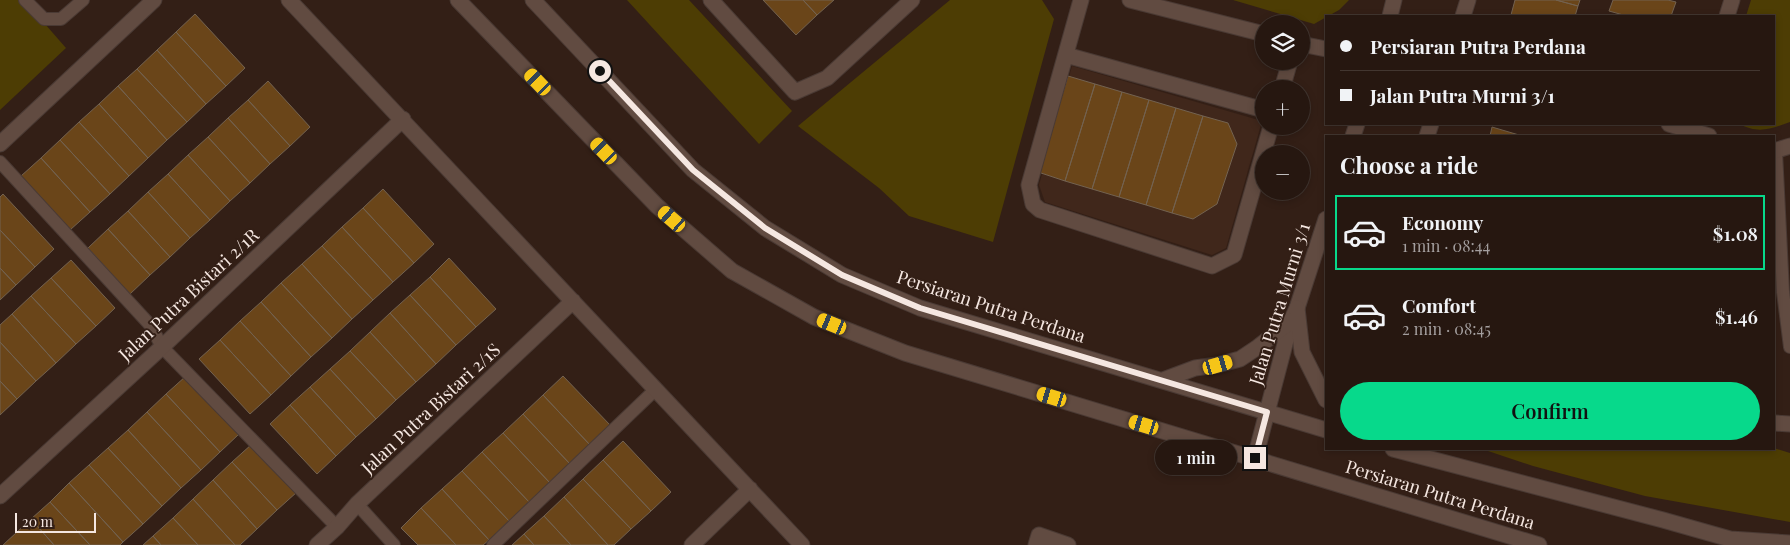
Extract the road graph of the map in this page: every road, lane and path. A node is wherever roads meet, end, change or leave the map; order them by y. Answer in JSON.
{"nodes":[{"id":1,"x":25,"y":0,"type":"edge"},
{"id":2,"x":83,"y":0,"type":"edge"},
{"id":3,"x":154,"y":0,"type":"edge"},
{"id":4,"x":289,"y":0,"type":"edge"},
{"id":5,"x":458,"y":0,"type":"edge"},
{"id":6,"x":533,"y":0,"type":"edge"},
{"id":7,"x":711,"y":0,"type":"edge"},
{"id":8,"x":912,"y":0,"type":"edge"},
{"id":9,"x":1081,"y":0,"type":"edge"},
{"id":10,"x":1130,"y":0,"type":"edge"},
{"id":11,"x":1394,"y":0,"type":"edge"},
{"id":12,"x":1468,"y":0,"type":"edge"},
{"id":13,"x":1732,"y":0,"type":"edge"},
{"id":14,"x":1390,"y":15,"type":"edge"},
{"id":15,"x":1463,"y":15,"type":"edge"},
{"id":16,"x":1727,"y":15,"type":"edge"},
{"id":17,"x":1255,"y":32,"type":"edge"},
{"id":18,"x":1310,"y":46,"type":"edge"},
{"id":19,"x":1325,"y":50,"type":"edge"},
{"id":20,"x":1066,"y":55,"type":"junction"},
{"id":21,"x":1255,"y":108,"type":"edge"},
{"id":22,"x":403,"y":119,"type":"junction"},
{"id":23,"x":1677,"y":125,"type":"edge"},
{"id":24,"x":1692,"y":127,"type":"edge"},
{"id":25,"x":1268,"y":135,"type":"edge"},
{"id":26,"x":1707,"y":135,"type":"edge"},
{"id":27,"x":0,"y":144,"type":"edge"},
{"id":28,"x":1780,"y":150,"type":"edge"},
{"id":29,"x":0,"y":162,"type":"edge"},
{"id":30,"x":1325,"y":222,"type":"edge"},
{"id":31,"x":573,"y":302,"type":"junction"},
{"id":32,"x":1294,"y":314,"type":"junction"},
{"id":33,"x":162,"y":347,"type":"junction"},
{"id":34,"x":1790,"y":347,"type":"edge"},
{"id":35,"x":1163,"y":380,"type":"junction"},
{"id":36,"x":656,"y":389,"type":"junction"},
{"id":37,"x":1325,"y":398,"type":"edge"},
{"id":38,"x":1267,"y":412,"type":"junction"},
{"id":39,"x":1775,"y":423,"type":"edge"},
{"id":40,"x":1790,"y":424,"type":"edge"},
{"id":41,"x":1325,"y":430,"type":"edge"},
{"id":42,"x":1397,"y":450,"type":"edge"},
{"id":43,"x":1255,"y":458,"type":"junction"},
{"id":44,"x":750,"y":489,"type":"junction"},
{"id":45,"x":0,"y":496,"type":"edge"},
{"id":46,"x":357,"y":504,"type":"junction"},
{"id":47,"x":337,"y":527,"type":"junction"},
{"id":48,"x":1038,"y":540,"type":"edge"},
{"id":49,"x":1790,"y":543,"type":"edge"},
{"id":50,"x":317,"y":545,"type":"edge"},
{"id":51,"x":394,"y":545,"type":"edge"},
{"id":52,"x":493,"y":545,"type":"edge"},
{"id":53,"x":692,"y":545,"type":"edge"},
{"id":54,"x":802,"y":545,"type":"edge"},
{"id":55,"x":1068,"y":545,"type":"edge"},
{"id":56,"x":1540,"y":545,"type":"edge"}],
"edges":[{"from":1,"to":2,"type":"lane"},
{"from":3,"to":27,"type":"street"},
{"from":4,"to":22,"type":"street"},
{"from":5,"to":43,"type":"street","name":"Persiaran Putra Perdana"},
{"from":6,"to":35,"type":"street","name":"Persiaran Putra Perdana"},
{"from":7,"to":8,"type":"street"},
{"from":9,"to":20,"type":"street"},
{"from":10,"to":17,"type":"street"},
{"from":11,"to":14,"type":"street"},
{"from":12,"to":15,"type":"street"},
{"from":13,"to":16,"type":"street"},
{"from":18,"to":19,"type":"street"},
{"from":20,"to":21,"type":"street"},
{"from":20,"to":25,"type":"street"},
{"from":22,"to":31,"type":"street"},
{"from":22,"to":33,"type":"street","name":"Jalan Putra Bistari 2/1R"},
{"from":23,"to":24,"type":"street"},
{"from":24,"to":26,"type":"street"},
{"from":28,"to":34,"type":"lane"},
{"from":29,"to":33,"type":"lane"},
{"from":30,"to":32,"type":"street","name":"Jalan Putra Murni 3/1"},
{"from":31,"to":36,"type":"street"},
{"from":31,"to":46,"type":"street","name":"Jalan Putra Bistari 2/1S"},
{"from":32,"to":35,"type":"street"},
{"from":32,"to":37,"type":"street"},
{"from":32,"to":38,"type":"street","name":"Jalan Putra Murni 3/1"},
{"from":33,"to":45,"type":"street","name":"Jalan Putra Bistari 2/1R"},
{"from":33,"to":47,"type":"lane"},
{"from":35,"to":38,"type":"street","name":"Persiaran Putra Perdana"},
{"from":36,"to":44,"type":"street"},
{"from":36,"to":52,"type":"lane"},
{"from":38,"to":41,"type":"street","name":"Persiaran Putra Perdana"},
{"from":38,"to":43,"type":"street","name":"Jalan Putra Murni 3/1"},
{"from":39,"to":40,"type":"street"},
{"from":42,"to":49,"type":"street","name":"Persiaran Putra Perdana"},
{"from":43,"to":56,"type":"street","name":"Persiaran Putra Perdana"},
{"from":44,"to":53,"type":"street"},
{"from":44,"to":54,"type":"street"},
{"from":46,"to":47,"type":"street","name":"Jalan Putra Bistari 2/1S"},
{"from":46,"to":51,"type":"lane"},
{"from":47,"to":50,"type":"street","name":"Jalan Putra Bistari 2/1S"},
{"from":48,"to":55,"type":"street"}]}
